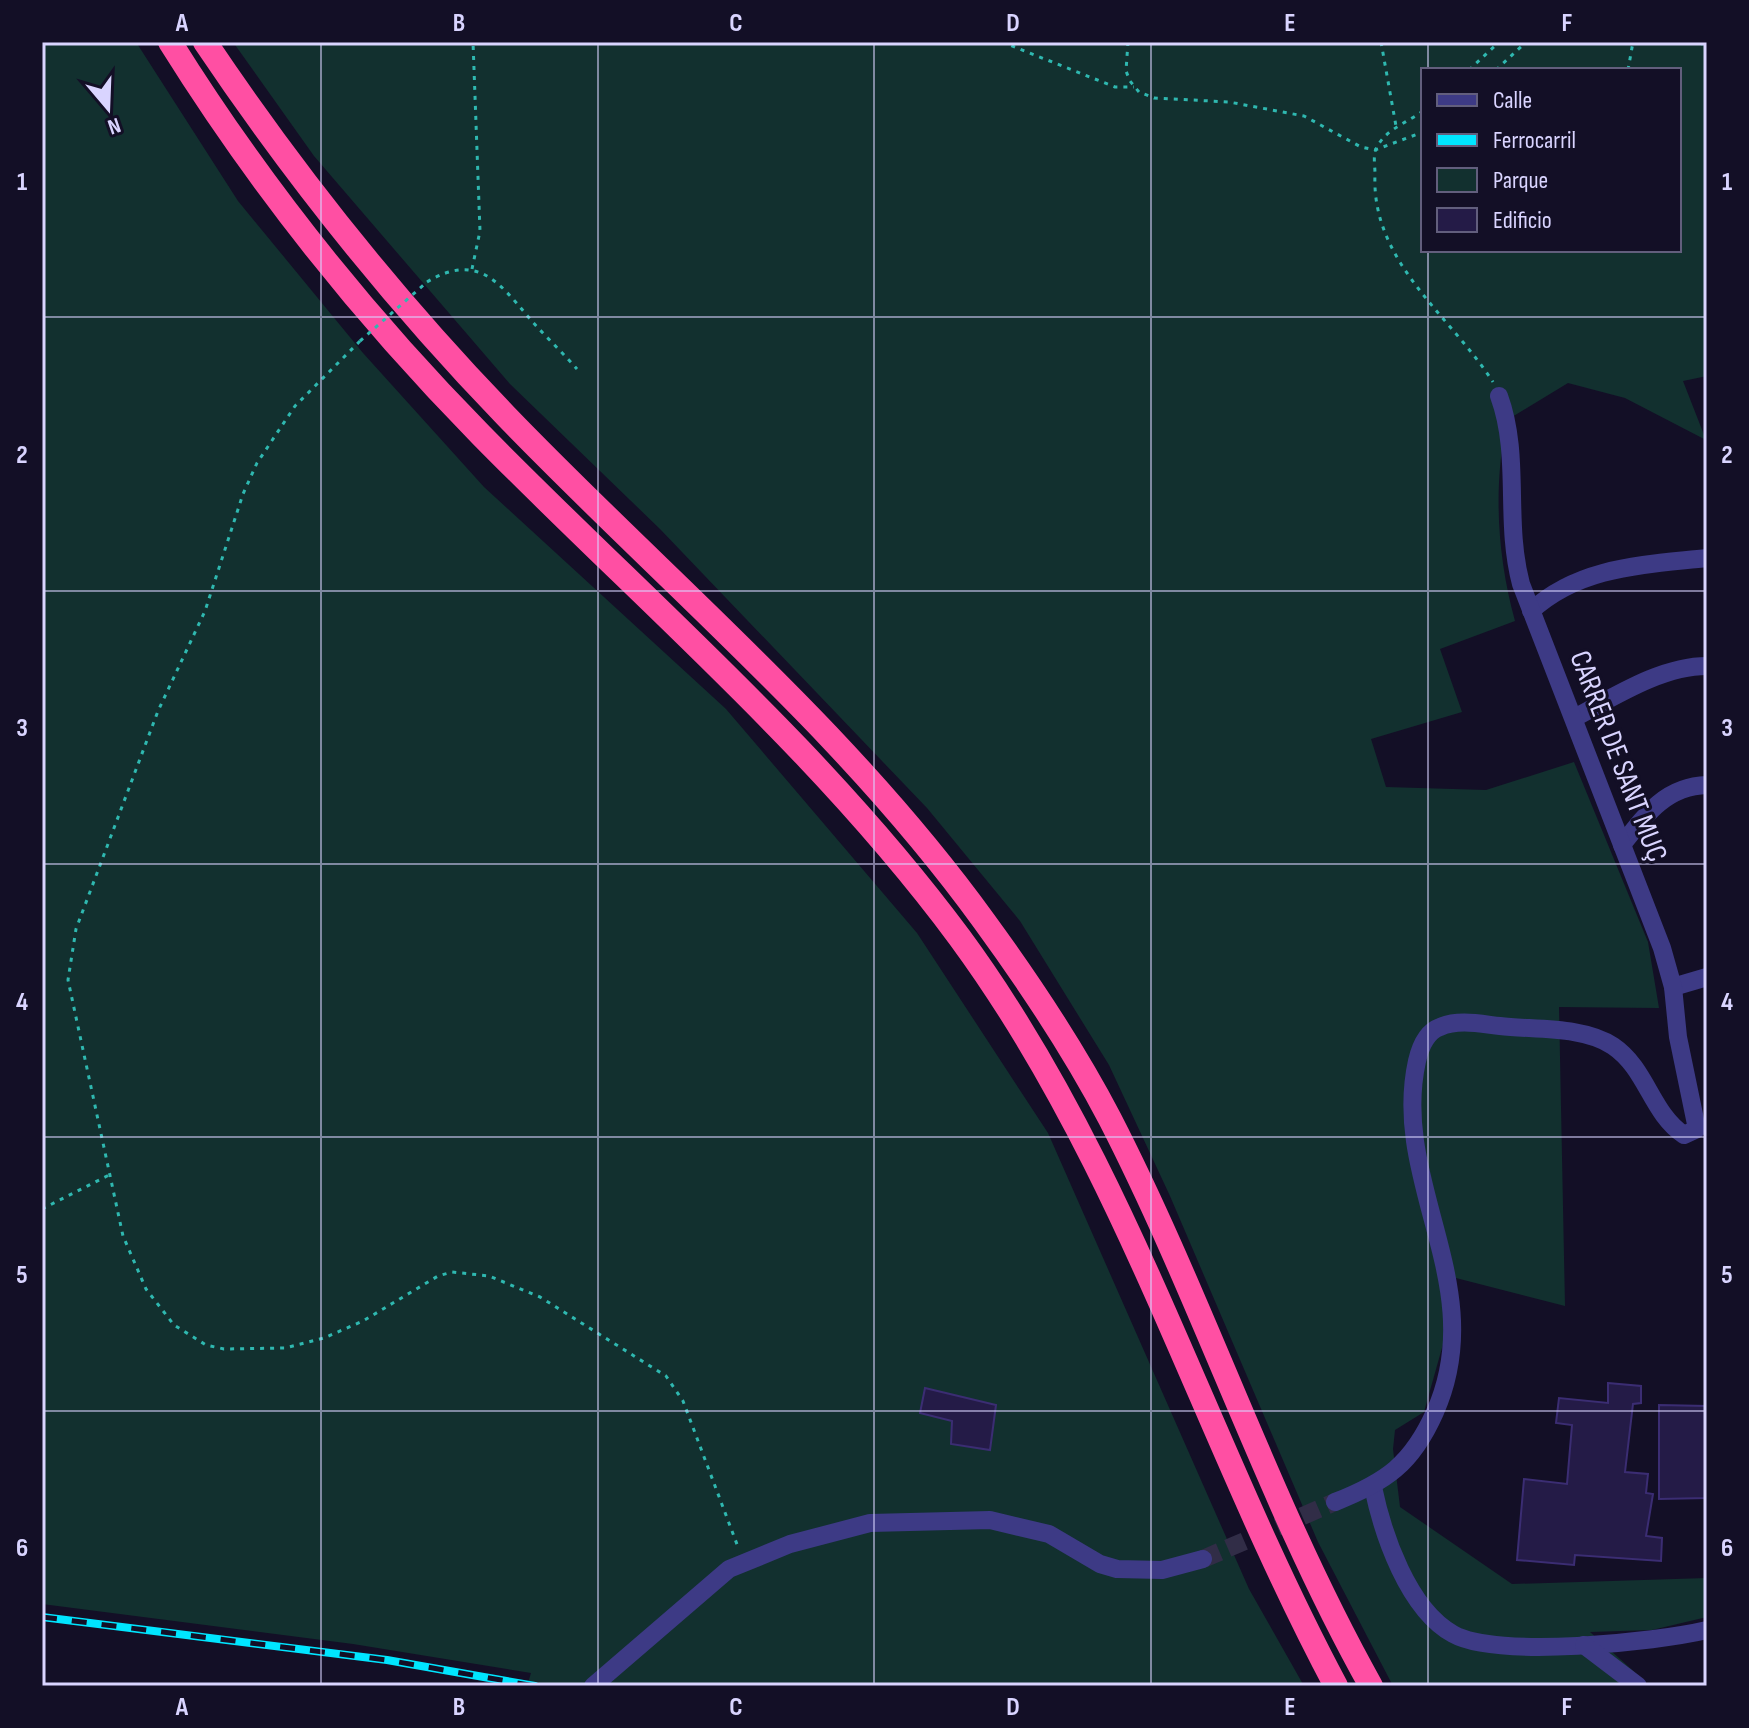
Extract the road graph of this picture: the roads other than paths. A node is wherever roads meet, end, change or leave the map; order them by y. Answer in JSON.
{"nodes":[{"id":1,"x":170,"y":42,"type":"edge"},
{"id":2,"x":205,"y":42,"type":"edge"},
{"id":3,"x":1499,"y":396,"type":"road end"},
{"id":4,"x":1707,"y":558,"type":"edge"},
{"id":5,"x":1531,"y":611,"type":"junction"},
{"id":6,"x":1707,"y":666,"type":"edge"},
{"id":7,"x":1574,"y":718,"type":"junction"},
{"id":8,"x":1707,"y":785,"type":"edge"},
{"id":9,"x":1622,"y":845,"type":"junction"},
{"id":10,"x":1707,"y":977,"type":"edge"},
{"id":11,"x":1673,"y":987,"type":"junction"},
{"id":12,"x":1373,"y":1487,"type":"junction"},
{"id":13,"x":1335,"y":1502,"type":"tunnel mouth"},
{"id":14,"x":1203,"y":1559,"type":"tunnel mouth"},
{"id":15,"x":1707,"y":1630,"type":"edge"},
{"id":16,"x":1584,"y":1645,"type":"junction"},
{"id":17,"x":593,"y":1686,"type":"edge"},
{"id":18,"x":1336,"y":1686,"type":"edge"},
{"id":19,"x":1371,"y":1686,"type":"edge"},
{"id":20,"x":1638,"y":1686,"type":"edge"}],
"edges":[{"from":1,"to":18,"type":"highway"},
{"from":2,"to":19,"type":"highway"},
{"from":3,"to":5,"type":"street","name":"CARRER DE SANT MUÇ"},
{"from":4,"to":5,"type":"street"},
{"from":5,"to":7,"type":"street","name":"CARRER DE SANT MUÇ"},
{"from":6,"to":7,"type":"street"},
{"from":7,"to":9,"type":"street","name":"CARRER DE SANT MUÇ"},
{"from":8,"to":9,"type":"street"},
{"from":9,"to":11,"type":"street","name":"CARRER DE SANT MUÇ"},
{"from":10,"to":11,"type":"street"},
{"from":11,"to":12,"type":"street","name":"CARRER DE SANT MUÇ"},
{"from":12,"to":13,"type":"street"},
{"from":12,"to":16,"type":"street"},
{"from":14,"to":17,"type":"street"},
{"from":15,"to":16,"type":"street"},
{"from":16,"to":20,"type":"street"}]}
